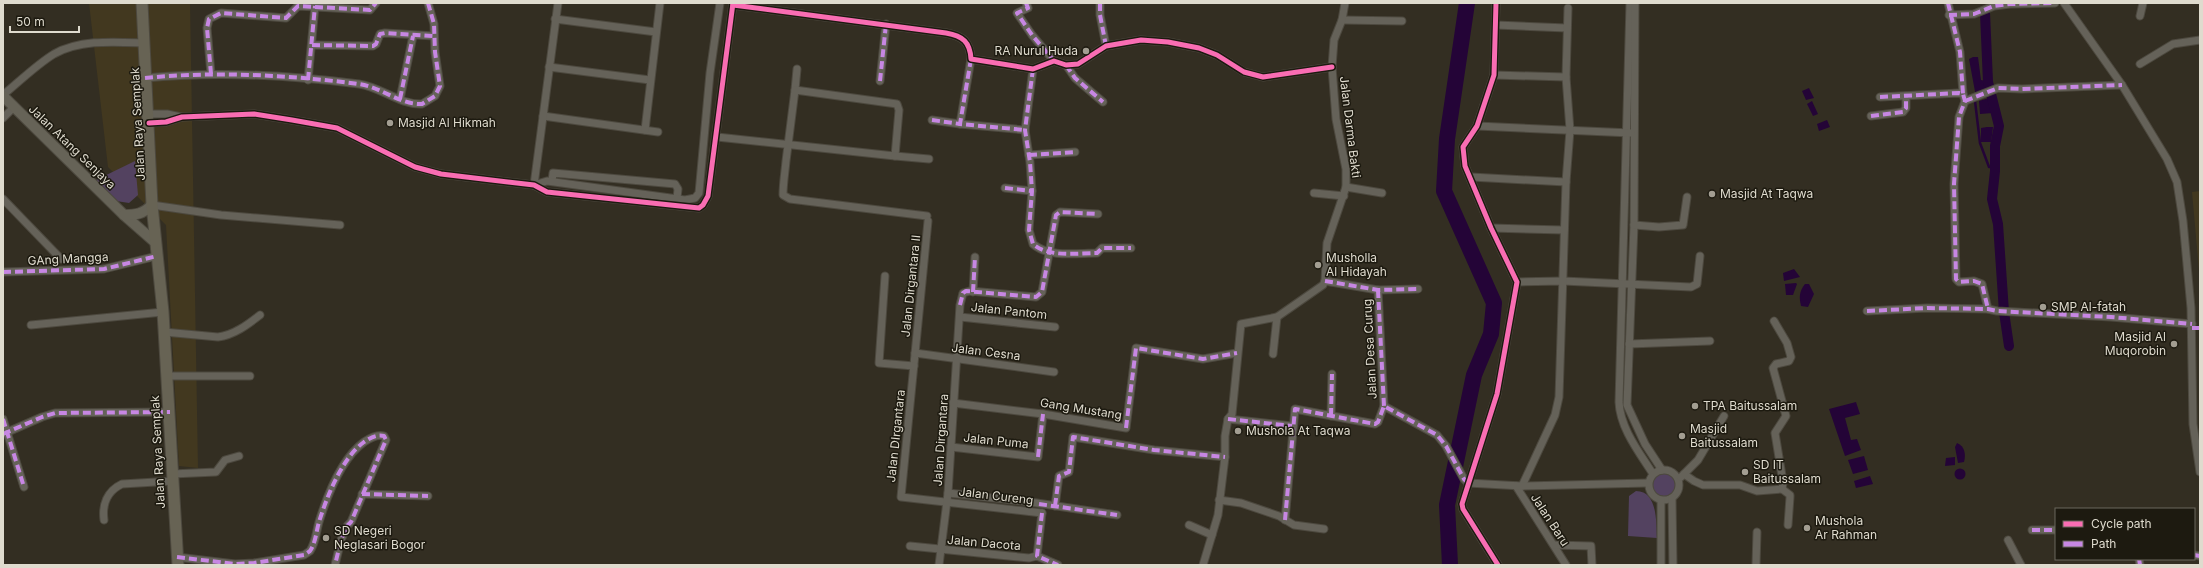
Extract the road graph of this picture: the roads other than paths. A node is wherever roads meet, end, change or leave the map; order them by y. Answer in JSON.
{"nodes":[{"id":1,"x":142,"y":3,"type":"edge"},
{"id":2,"x":376,"y":3,"type":"edge"},
{"id":3,"x":428,"y":3,"type":"edge"},
{"id":4,"x":558,"y":3,"type":"edge"},
{"id":5,"x":660,"y":3,"type":"edge"},
{"id":6,"x":720,"y":3,"type":"edge"},
{"id":7,"x":1026,"y":3,"type":"edge"},
{"id":8,"x":1100,"y":3,"type":"edge"},
{"id":9,"x":1345,"y":3,"type":"edge"},
{"id":10,"x":1496,"y":3,"type":"edge"},
{"id":11,"x":1630,"y":3,"type":"edge"},
{"id":12,"x":1636,"y":3,"type":"edge"},
{"id":13,"x":1948,"y":3,"type":"edge"},
{"id":14,"x":2055,"y":3,"type":"edge"},
{"id":15,"x":2064,"y":3,"type":"edge"},
{"id":16,"x":2143,"y":3,"type":"edge"},
{"id":17,"x":733,"y":4,"type":"edge"},
{"id":18,"x":297,"y":5,"type":"edge"},
{"id":19,"x":315,"y":6,"type":"junction"},
{"id":20,"x":1568,"y":8,"type":"dead end"},
{"id":21,"x":1949,"y":15,"type":"junction"},
{"id":22,"x":2140,"y":16,"type":"dead end"},
{"id":23,"x":555,"y":19,"type":"junction"},
{"id":24,"x":1342,"y":20,"type":"junction"},
{"id":25,"x":1402,"y":21,"type":"dead end"},
{"id":26,"x":886,"y":24,"type":"junction"},
{"id":27,"x":1496,"y":25,"type":"junction"},
{"id":28,"x":1567,"y":28,"type":"junction"},
{"id":29,"x":656,"y":32,"type":"junction"},
{"id":30,"x":413,"y":36,"type":"junction"},
{"id":31,"x":434,"y":36,"type":"junction"},
{"id":32,"x":2200,"y":40,"type":"edge"},
{"id":33,"x":145,"y":43,"type":"junction"},
{"id":34,"x":312,"y":45,"type":"junction"},
{"id":35,"x":1106,"y":46,"type":"junction"},
{"id":36,"x":971,"y":59,"type":"junction"},
{"id":37,"x":1054,"y":61,"type":"junction"},
{"id":38,"x":2140,"y":64,"type":"dead end"},
{"id":39,"x":1066,"y":65,"type":"junction"},
{"id":40,"x":549,"y":67,"type":"junction"},
{"id":41,"x":1332,"y":68,"type":"junction"},
{"id":42,"x":797,"y":69,"type":"dead end"},
{"id":43,"x":1033,"y":69,"type":"junction"},
{"id":44,"x":710,"y":73,"type":"junction"},
{"id":45,"x":211,"y":74,"type":"junction"},
{"id":46,"x":725,"y":74,"type":"junction"},
{"id":47,"x":1494,"y":75,"type":"junction"},
{"id":48,"x":1566,"y":77,"type":"junction"},
{"id":49,"x":145,"y":78,"type":"junction"},
{"id":50,"x":308,"y":80,"type":"junction"},
{"id":51,"x":650,"y":80,"type":"junction"},
{"id":52,"x":880,"y":81,"type":"dead end"},
{"id":53,"x":2122,"y":85,"type":"junction"},
{"id":54,"x":795,"y":90,"type":"junction"},
{"id":55,"x":3,"y":95,"type":"edge"},
{"id":56,"x":1906,"y":96,"type":"junction"},
{"id":57,"x":1880,"y":97,"type":"dead end"},
{"id":58,"x":1964,"y":98,"type":"junction"},
{"id":59,"x":400,"y":99,"type":"junction"},
{"id":60,"x":1103,"y":102,"type":"dead end"},
{"id":61,"x":13,"y":108,"type":"junction"},
{"id":62,"x":543,"y":116,"type":"junction"},
{"id":63,"x":1871,"y":116,"type":"dead end"},
{"id":64,"x":3,"y":118,"type":"edge"},
{"id":65,"x":149,"y":119,"type":"junction"},
{"id":66,"x":932,"y":120,"type":"dead end"},
{"id":67,"x":960,"y":124,"type":"junction"},
{"id":68,"x":1477,"y":126,"type":"junction"},
{"id":69,"x":645,"y":130,"type":"junction"},
{"id":70,"x":1025,"y":130,"type":"junction"},
{"id":71,"x":1570,"y":130,"type":"junction"},
{"id":72,"x":658,"y":132,"type":"dead end"},
{"id":73,"x":1630,"y":133,"type":"junction"},
{"id":74,"x":717,"y":137,"type":"junction"},
{"id":75,"x":788,"y":144,"type":"junction"},
{"id":76,"x":1075,"y":152,"type":"dead end"},
{"id":77,"x":1029,"y":155,"type":"junction"},
{"id":78,"x":895,"y":156,"type":"junction"},
{"id":79,"x":929,"y":159,"type":"dead end"},
{"id":80,"x":1471,"y":177,"type":"junction"},
{"id":81,"x":552,"y":181,"type":"junction"},
{"id":82,"x":1566,"y":182,"type":"junction"},
{"id":83,"x":534,"y":185,"type":"junction"},
{"id":84,"x":1346,"y":187,"type":"junction"},
{"id":85,"x":1005,"y":188,"type":"dead end"},
{"id":86,"x":1032,"y":191,"type":"junction"},
{"id":87,"x":1314,"y":193,"type":"dead end"},
{"id":88,"x":1382,"y":193,"type":"dead end"},
{"id":89,"x":1625,"y":194,"type":"junction"},
{"id":90,"x":1633,"y":194,"type":"junction"},
{"id":91,"x":1344,"y":196,"type":"junction"},
{"id":92,"x":1687,"y":197,"type":"dead end"},
{"id":93,"x":677,"y":198,"type":"junction"},
{"id":94,"x":3,"y":199,"type":"edge"},
{"id":95,"x":152,"y":205,"type":"junction"},
{"id":96,"x":1098,"y":214,"type":"dead end"},
{"id":97,"x":124,"y":215,"type":"junction"},
{"id":98,"x":340,"y":224,"type":"dead end"},
{"id":99,"x":1634,"y":226,"type":"junction"},
{"id":100,"x":1490,"y":228,"type":"junction"},
{"id":101,"x":1564,"y":230,"type":"junction"},
{"id":102,"x":156,"y":243,"type":"junction"},
{"id":103,"x":1131,"y":248,"type":"dead end"},
{"id":104,"x":1049,"y":252,"type":"junction"},
{"id":105,"x":157,"y":256,"type":"junction"},
{"id":106,"x":1700,"y":256,"type":"dead end"},
{"id":107,"x":975,"y":257,"type":"dead end"},
{"id":108,"x":61,"y":259,"type":"dead end"},
{"id":109,"x":3,"y":272,"type":"edge"},
{"id":110,"x":885,"y":276,"type":"dead end"},
{"id":111,"x":1325,"y":281,"type":"junction"},
{"id":112,"x":1563,"y":281,"type":"junction"},
{"id":113,"x":1518,"y":282,"type":"junction"},
{"id":114,"x":1622,"y":285,"type":"junction"},
{"id":115,"x":1631,"y":285,"type":"junction"},
{"id":116,"x":1418,"y":289,"type":"dead end"},
{"id":117,"x":1378,"y":290,"type":"junction"},
{"id":118,"x":973,"y":292,"type":"junction"},
{"id":119,"x":1988,"y":309,"type":"junction"},
{"id":120,"x":1867,"y":311,"type":"dead end"},
{"id":121,"x":163,"y":312,"type":"junction"},
{"id":122,"x":260,"y":315,"type":"dead end"},
{"id":123,"x":960,"y":317,"type":"junction"},
{"id":124,"x":1277,"y":318,"type":"junction"},
{"id":125,"x":1774,"y":321,"type":"dead end"},
{"id":126,"x":31,"y":325,"type":"dead end"},
{"id":127,"x":2192,"y":326,"type":"junction"},
{"id":128,"x":1055,"y":327,"type":"dead end"},
{"id":129,"x":2200,"y":328,"type":"edge"},
{"id":130,"x":164,"y":332,"type":"junction"},
{"id":131,"x":1710,"y":341,"type":"dead end"},
{"id":132,"x":1630,"y":344,"type":"junction"},
{"id":133,"x":915,"y":353,"type":"junction"},
{"id":134,"x":1237,"y":353,"type":"junction"},
{"id":135,"x":1273,"y":354,"type":"dead end"},
{"id":136,"x":957,"y":360,"type":"junction"},
{"id":137,"x":914,"y":366,"type":"junction"},
{"id":138,"x":1054,"y":372,"type":"dead end"},
{"id":139,"x":1332,"y":374,"type":"dead end"},
{"id":140,"x":167,"y":376,"type":"junction"},
{"id":141,"x":250,"y":376,"type":"dead end"},
{"id":142,"x":954,"y":403,"type":"junction"},
{"id":143,"x":1384,"y":406,"type":"junction"},
{"id":144,"x":170,"y":412,"type":"junction"},
{"id":145,"x":1043,"y":414,"type":"junction"},
{"id":146,"x":1331,"y":416,"type":"junction"},
{"id":147,"x":1724,"y":416,"type":"dead end"},
{"id":148,"x":3,"y":419,"type":"edge"},
{"id":149,"x":1228,"y":419,"type":"junction"},
{"id":150,"x":1292,"y":426,"type":"junction"},
{"id":151,"x":6,"y":433,"type":"edge"},
{"id":152,"x":951,"y":447,"type":"junction"},
{"id":153,"x":239,"y":456,"type":"dead end"},
{"id":154,"x":1225,"y":457,"type":"junction"},
{"id":155,"x":1662,"y":470,"type":"junction"},
{"id":156,"x":2200,"y":472,"type":"edge"},
{"id":157,"x":1653,"y":474,"type":"junction"},
{"id":158,"x":1684,"y":474,"type":"junction"},
{"id":159,"x":172,"y":477,"type":"junction"},
{"id":160,"x":1678,"y":479,"type":"junction"},
{"id":161,"x":1466,"y":481,"type":"junction"},
{"id":162,"x":1648,"y":483,"type":"junction"},
{"id":163,"x":1519,"y":486,"type":"junction"},
{"id":164,"x":24,"y":487,"type":"dead end"},
{"id":165,"x":1782,"y":489,"type":"junction"},
{"id":166,"x":948,"y":492,"type":"junction"},
{"id":167,"x":362,"y":494,"type":"junction"},
{"id":168,"x":428,"y":496,"type":"dead end"},
{"id":169,"x":1672,"y":498,"type":"junction"},
{"id":170,"x":1219,"y":500,"type":"junction"},
{"id":171,"x":1661,"y":500,"type":"junction"},
{"id":172,"x":948,"y":502,"type":"junction"},
{"id":173,"x":1038,"y":504,"type":"junction"},
{"id":174,"x":1055,"y":506,"type":"junction"},
{"id":175,"x":1042,"y":513,"type":"junction"},
{"id":176,"x":1117,"y":515,"type":"dead end"},
{"id":177,"x":104,"y":520,"type":"dead end"},
{"id":178,"x":1285,"y":520,"type":"junction"},
{"id":179,"x":1189,"y":525,"type":"dead end"},
{"id":180,"x":1788,"y":525,"type":"dead end"},
{"id":181,"x":1324,"y":529,"type":"dead end"},
{"id":182,"x":2032,"y":530,"type":"dead end"},
{"id":183,"x":2055,"y":530,"type":"edge"},
{"id":184,"x":1757,"y":532,"type":"dead end"},
{"id":185,"x":1212,"y":535,"type":"junction"},
{"id":186,"x":2008,"y":540,"type":"dead end"},
{"id":187,"x":1554,"y":545,"type":"junction"},
{"id":188,"x":910,"y":546,"type":"dead end"},
{"id":189,"x":941,"y":550,"type":"junction"},
{"id":190,"x":1037,"y":556,"type":"junction"},
{"id":191,"x":178,"y":561,"type":"edge"},
{"id":192,"x":1028,"y":562,"type":"edge"},
{"id":193,"x":335,"y":565,"type":"edge"},
{"id":194,"x":939,"y":565,"type":"edge"},
{"id":195,"x":1058,"y":565,"type":"edge"},
{"id":196,"x":1203,"y":565,"type":"edge"},
{"id":197,"x":1498,"y":565,"type":"edge"},
{"id":198,"x":1566,"y":565,"type":"edge"},
{"id":199,"x":1592,"y":565,"type":"edge"},
{"id":200,"x":1661,"y":565,"type":"edge"},
{"id":201,"x":1672,"y":565,"type":"edge"},
{"id":202,"x":1756,"y":565,"type":"edge"},
{"id":203,"x":2021,"y":565,"type":"edge"}],
"edges":[{"from":1,"to":33,"type":"main road","name":"Jalan Raya Semplak"},
{"from":2,"to":19,"type":"street"},
{"from":3,"to":31,"type":"street"},
{"from":4,"to":23,"type":"street"},
{"from":5,"to":29,"type":"street"},
{"from":6,"to":44,"type":"street"},
{"from":7,"to":37,"type":"street"},
{"from":8,"to":35,"type":"street"},
{"from":9,"to":24,"type":"street","name":"Jalan Darma Bakti"},
{"from":10,"to":27,"type":"street"},
{"from":11,"to":73,"type":"street"},
{"from":12,"to":73,"type":"street"},
{"from":13,"to":21,"type":"street"},
{"from":14,"to":21,"type":"street"},
{"from":15,"to":53,"type":"street"},
{"from":16,"to":22,"type":"street"},
{"from":17,"to":26,"type":"street"},
{"from":17,"to":46,"type":"street"},
{"from":18,"to":19,"type":"street"},
{"from":18,"to":45,"type":"street"},
{"from":19,"to":34,"type":"street"},
{"from":20,"to":28,"type":"street"},
{"from":21,"to":58,"type":"street"},
{"from":23,"to":29,"type":"street"},
{"from":23,"to":40,"type":"street"},
{"from":24,"to":25,"type":"street"},
{"from":24,"to":41,"type":"street","name":"Jalan Darma Bakti"},
{"from":26,"to":36,"type":"street"},
{"from":26,"to":52,"type":"street"},
{"from":27,"to":28,"type":"street"},
{"from":27,"to":47,"type":"street"},
{"from":28,"to":48,"type":"street"},
{"from":29,"to":51,"type":"street"},
{"from":30,"to":31,"type":"street"},
{"from":30,"to":34,"type":"street"},
{"from":30,"to":59,"type":"street"},
{"from":31,"to":59,"type":"street"},
{"from":32,"to":38,"type":"street"},
{"from":33,"to":49,"type":"main road","name":"Jalan Raya Semplak"},
{"from":33,"to":55,"type":"street"},
{"from":34,"to":50,"type":"street"},
{"from":35,"to":39,"type":"street","name":"Jalan Darma Bakti"},
{"from":35,"to":41,"type":"street","name":"Jalan Darma Bakti"},
{"from":36,"to":43,"type":"street"},
{"from":36,"to":67,"type":"street"},
{"from":37,"to":39,"type":"street"},
{"from":37,"to":43,"type":"street"},
{"from":39,"to":60,"type":"street"},
{"from":40,"to":51,"type":"street"},
{"from":40,"to":62,"type":"street"},
{"from":41,"to":84,"type":"street","name":"Jalan Darma Bakti"},
{"from":42,"to":54,"type":"street"},
{"from":43,"to":70,"type":"street"},
{"from":44,"to":46,"type":"street"},
{"from":44,"to":93,"type":"street"},
{"from":45,"to":49,"type":"street"},
{"from":45,"to":50,"type":"street"},
{"from":46,"to":74,"type":"street"},
{"from":47,"to":48,"type":"street"},
{"from":47,"to":68,"type":"street"},
{"from":48,"to":71,"type":"street"},
{"from":49,"to":65,"type":"main road","name":"Jalan Raya Semplak"},
{"from":50,"to":59,"type":"street"},
{"from":51,"to":69,"type":"street"},
{"from":53,"to":58,"type":"street"},
{"from":53,"to":127,"type":"street"},
{"from":54,"to":75,"type":"street"},
{"from":54,"to":78,"type":"street"},
{"from":55,"to":61,"type":"main road","name":"Jalan Atang Senjaya"},
{"from":56,"to":57,"type":"street"},
{"from":56,"to":58,"type":"street"},
{"from":56,"to":63,"type":"street"},
{"from":58,"to":119,"type":"street"},
{"from":61,"to":64,"type":"street"},
{"from":61,"to":97,"type":"main road","name":"Jalan Atang Senjaya"},
{"from":62,"to":69,"type":"street"},
{"from":62,"to":83,"type":"street"},
{"from":65,"to":83,"type":"street"},
{"from":65,"to":95,"type":"main road","name":"Jalan Raya Semplak"},
{"from":66,"to":67,"type":"street"},
{"from":67,"to":70,"type":"street"},
{"from":68,"to":71,"type":"street"},
{"from":68,"to":80,"type":"street"},
{"from":69,"to":72,"type":"street"},
{"from":70,"to":77,"type":"street"},
{"from":71,"to":73,"type":"street"},
{"from":71,"to":82,"type":"street"},
{"from":73,"to":89,"type":"street"},
{"from":73,"to":90,"type":"street"},
{"from":74,"to":75,"type":"street"},
{"from":74,"to":83,"type":"street"},
{"from":75,"to":78,"type":"street"},
{"from":75,"to":133,"type":"street","name":"Jalan Dirgantara II"},
{"from":76,"to":77,"type":"street"},
{"from":77,"to":86,"type":"street"},
{"from":78,"to":79,"type":"street"},
{"from":80,"to":82,"type":"street"},
{"from":80,"to":100,"type":"street"},
{"from":81,"to":83,"type":"street"},
{"from":81,"to":93,"type":"street"},
{"from":81,"to":93,"type":"street"},
{"from":82,"to":101,"type":"street"},
{"from":84,"to":88,"type":"street"},
{"from":84,"to":91,"type":"street","name":"Jalan Darma Bakti"},
{"from":85,"to":86,"type":"street"},
{"from":86,"to":104,"type":"street"},
{"from":87,"to":91,"type":"street"},
{"from":89,"to":90,"type":"street"},
{"from":89,"to":114,"type":"street"},
{"from":90,"to":99,"type":"street"},
{"from":91,"to":111,"type":"street","name":"Jalan Darma Bakti"},
{"from":92,"to":99,"type":"street"},
{"from":94,"to":108,"type":"street"},
{"from":95,"to":97,"type":"main road"},
{"from":95,"to":98,"type":"street"},
{"from":95,"to":102,"type":"main road","name":"Jalan Raya Semplak"},
{"from":96,"to":104,"type":"street"},
{"from":97,"to":102,"type":"main road","name":"Jalan Atang Senjaya"},
{"from":99,"to":115,"type":"street"},
{"from":100,"to":101,"type":"street"},
{"from":100,"to":113,"type":"street"},
{"from":101,"to":112,"type":"street"},
{"from":102,"to":105,"type":"main road","name":"Jalan Raya Semplak"},
{"from":103,"to":104,"type":"street"},
{"from":104,"to":118,"type":"street"},
{"from":105,"to":109,"type":"street","name":"GAng Mangga"},
{"from":105,"to":121,"type":"main road","name":"Jalan Raya Semplak"},
{"from":106,"to":115,"type":"street"},
{"from":107,"to":118,"type":"street"},
{"from":110,"to":137,"type":"street"},
{"from":111,"to":117,"type":"street","name":"Jalan Desa Curug"},
{"from":111,"to":124,"type":"street"},
{"from":112,"to":113,"type":"street"},
{"from":112,"to":114,"type":"street"},
{"from":112,"to":163,"type":"street"},
{"from":113,"to":161,"type":"street"},
{"from":114,"to":115,"type":"street"},
{"from":114,"to":157,"type":"street"},
{"from":115,"to":132,"type":"street"},
{"from":116,"to":117,"type":"street","name":"Jalan Desa Curug"},
{"from":117,"to":143,"type":"street","name":"Jalan Desa Curug"},
{"from":118,"to":123,"type":"street"},
{"from":119,"to":120,"type":"street"},
{"from":119,"to":127,"type":"street"},
{"from":121,"to":126,"type":"street"},
{"from":121,"to":130,"type":"main road","name":"Jalan Raya Semplak"},
{"from":122,"to":130,"type":"street"},
{"from":123,"to":128,"type":"street","name":"Jalan Pantom"},
{"from":123,"to":136,"type":"street","name":"Jalan Dirgantara"},
{"from":124,"to":134,"type":"street"},
{"from":124,"to":135,"type":"street"},
{"from":125,"to":165,"type":"street"},
{"from":127,"to":129,"type":"street"},
{"from":127,"to":156,"type":"street"},
{"from":130,"to":140,"type":"main road","name":"Jalan Raya Semplak"},
{"from":131,"to":132,"type":"street"},
{"from":132,"to":155,"type":"street"},
{"from":133,"to":136,"type":"street","name":"Jalan Cesna"},
{"from":133,"to":137,"type":"street","name":"Jalan DIrgantara"},
{"from":134,"to":145,"type":"street","name":"Gang Mustang"},
{"from":134,"to":149,"type":"street"},
{"from":136,"to":138,"type":"street","name":"Jalan Cesna"},
{"from":136,"to":142,"type":"street","name":"Jalan Dirgantara"},
{"from":137,"to":172,"type":"street","name":"Jalan DIrgantara"},
{"from":139,"to":146,"type":"street"},
{"from":140,"to":141,"type":"street"},
{"from":140,"to":144,"type":"main road","name":"Jalan Raya Semplak"},
{"from":142,"to":145,"type":"street","name":"Gang Mustang"},
{"from":142,"to":152,"type":"street","name":"Jalan Dirgantara"},
{"from":143,"to":146,"type":"street","name":"Jalan Desa Curug"},
{"from":143,"to":161,"type":"street","name":"Jalan Desa Curug"},
{"from":144,"to":151,"type":"street"},
{"from":144,"to":159,"type":"main road","name":"Jalan Raya Semplak"},
{"from":145,"to":152,"type":"street","name":"Jalan Puma"},
{"from":146,"to":150,"type":"street","name":"Jalan Desa Curug"},
{"from":147,"to":158,"type":"street"},
{"from":148,"to":151,"type":"street"},
{"from":149,"to":150,"type":"street"},
{"from":149,"to":154,"type":"street"},
{"from":150,"to":178,"type":"street","name":"Jalan Desa Curug"},
{"from":151,"to":164,"type":"street"},
{"from":152,"to":166,"type":"street","name":"Jalan Dirgantara"},
{"from":153,"to":159,"type":"street"},
{"from":154,"to":170,"type":"street"},
{"from":154,"to":174,"type":"street"},
{"from":155,"to":157,"type":"street"},
{"from":155,"to":160,"type":"street"},
{"from":157,"to":162,"type":"street"},
{"from":158,"to":160,"type":"street"},
{"from":158,"to":165,"type":"street"},
{"from":159,"to":177,"type":"street"},
{"from":159,"to":191,"type":"main road","name":"Jalan Raya Semplak"},
{"from":160,"to":169,"type":"street"},
{"from":161,"to":163,"type":"street"},
{"from":161,"to":197,"type":"street"},
{"from":162,"to":163,"type":"street"},
{"from":162,"to":171,"type":"street"},
{"from":163,"to":187,"type":"street","name":"Jalan Baru"},
{"from":165,"to":180,"type":"street"},
{"from":166,"to":172,"type":"street","name":"Jalan Dirgantara"},
{"from":166,"to":173,"type":"street","name":"Jalan Cureng"},
{"from":167,"to":168,"type":"street"},
{"from":167,"to":191,"type":"street"},
{"from":167,"to":193,"type":"street"},
{"from":169,"to":171,"type":"street"},
{"from":169,"to":201,"type":"street"},
{"from":170,"to":178,"type":"street"},
{"from":170,"to":185,"type":"street"},
{"from":171,"to":200,"type":"street"},
{"from":172,"to":175,"type":"street","name":"Jalan Cureng"},
{"from":172,"to":189,"type":"street","name":"Jalan Dirgantara"},
{"from":173,"to":174,"type":"street","name":"Jalan Cureng"},
{"from":173,"to":175,"type":"street"},
{"from":174,"to":176,"type":"street","name":"Jalan Cureng"},
{"from":175,"to":190,"type":"street","name":"Jalan Dacota"},
{"from":178,"to":181,"type":"street"},
{"from":179,"to":185,"type":"street"},
{"from":182,"to":183,"type":"street"},
{"from":184,"to":202,"type":"street"},
{"from":185,"to":196,"type":"street"},
{"from":186,"to":203,"type":"street"},
{"from":187,"to":198,"type":"street","name":"Jalan Baru"},
{"from":187,"to":199,"type":"street","name":"Jalan Baru"},
{"from":188,"to":189,"type":"street","name":"Jalan Dacota"},
{"from":189,"to":192,"type":"street","name":"Jalan Dacota"},
{"from":189,"to":194,"type":"street","name":"Jalan Dirgantara"},
{"from":190,"to":192,"type":"street","name":"Jalan Dacota"},
{"from":190,"to":195,"type":"street"}]}
